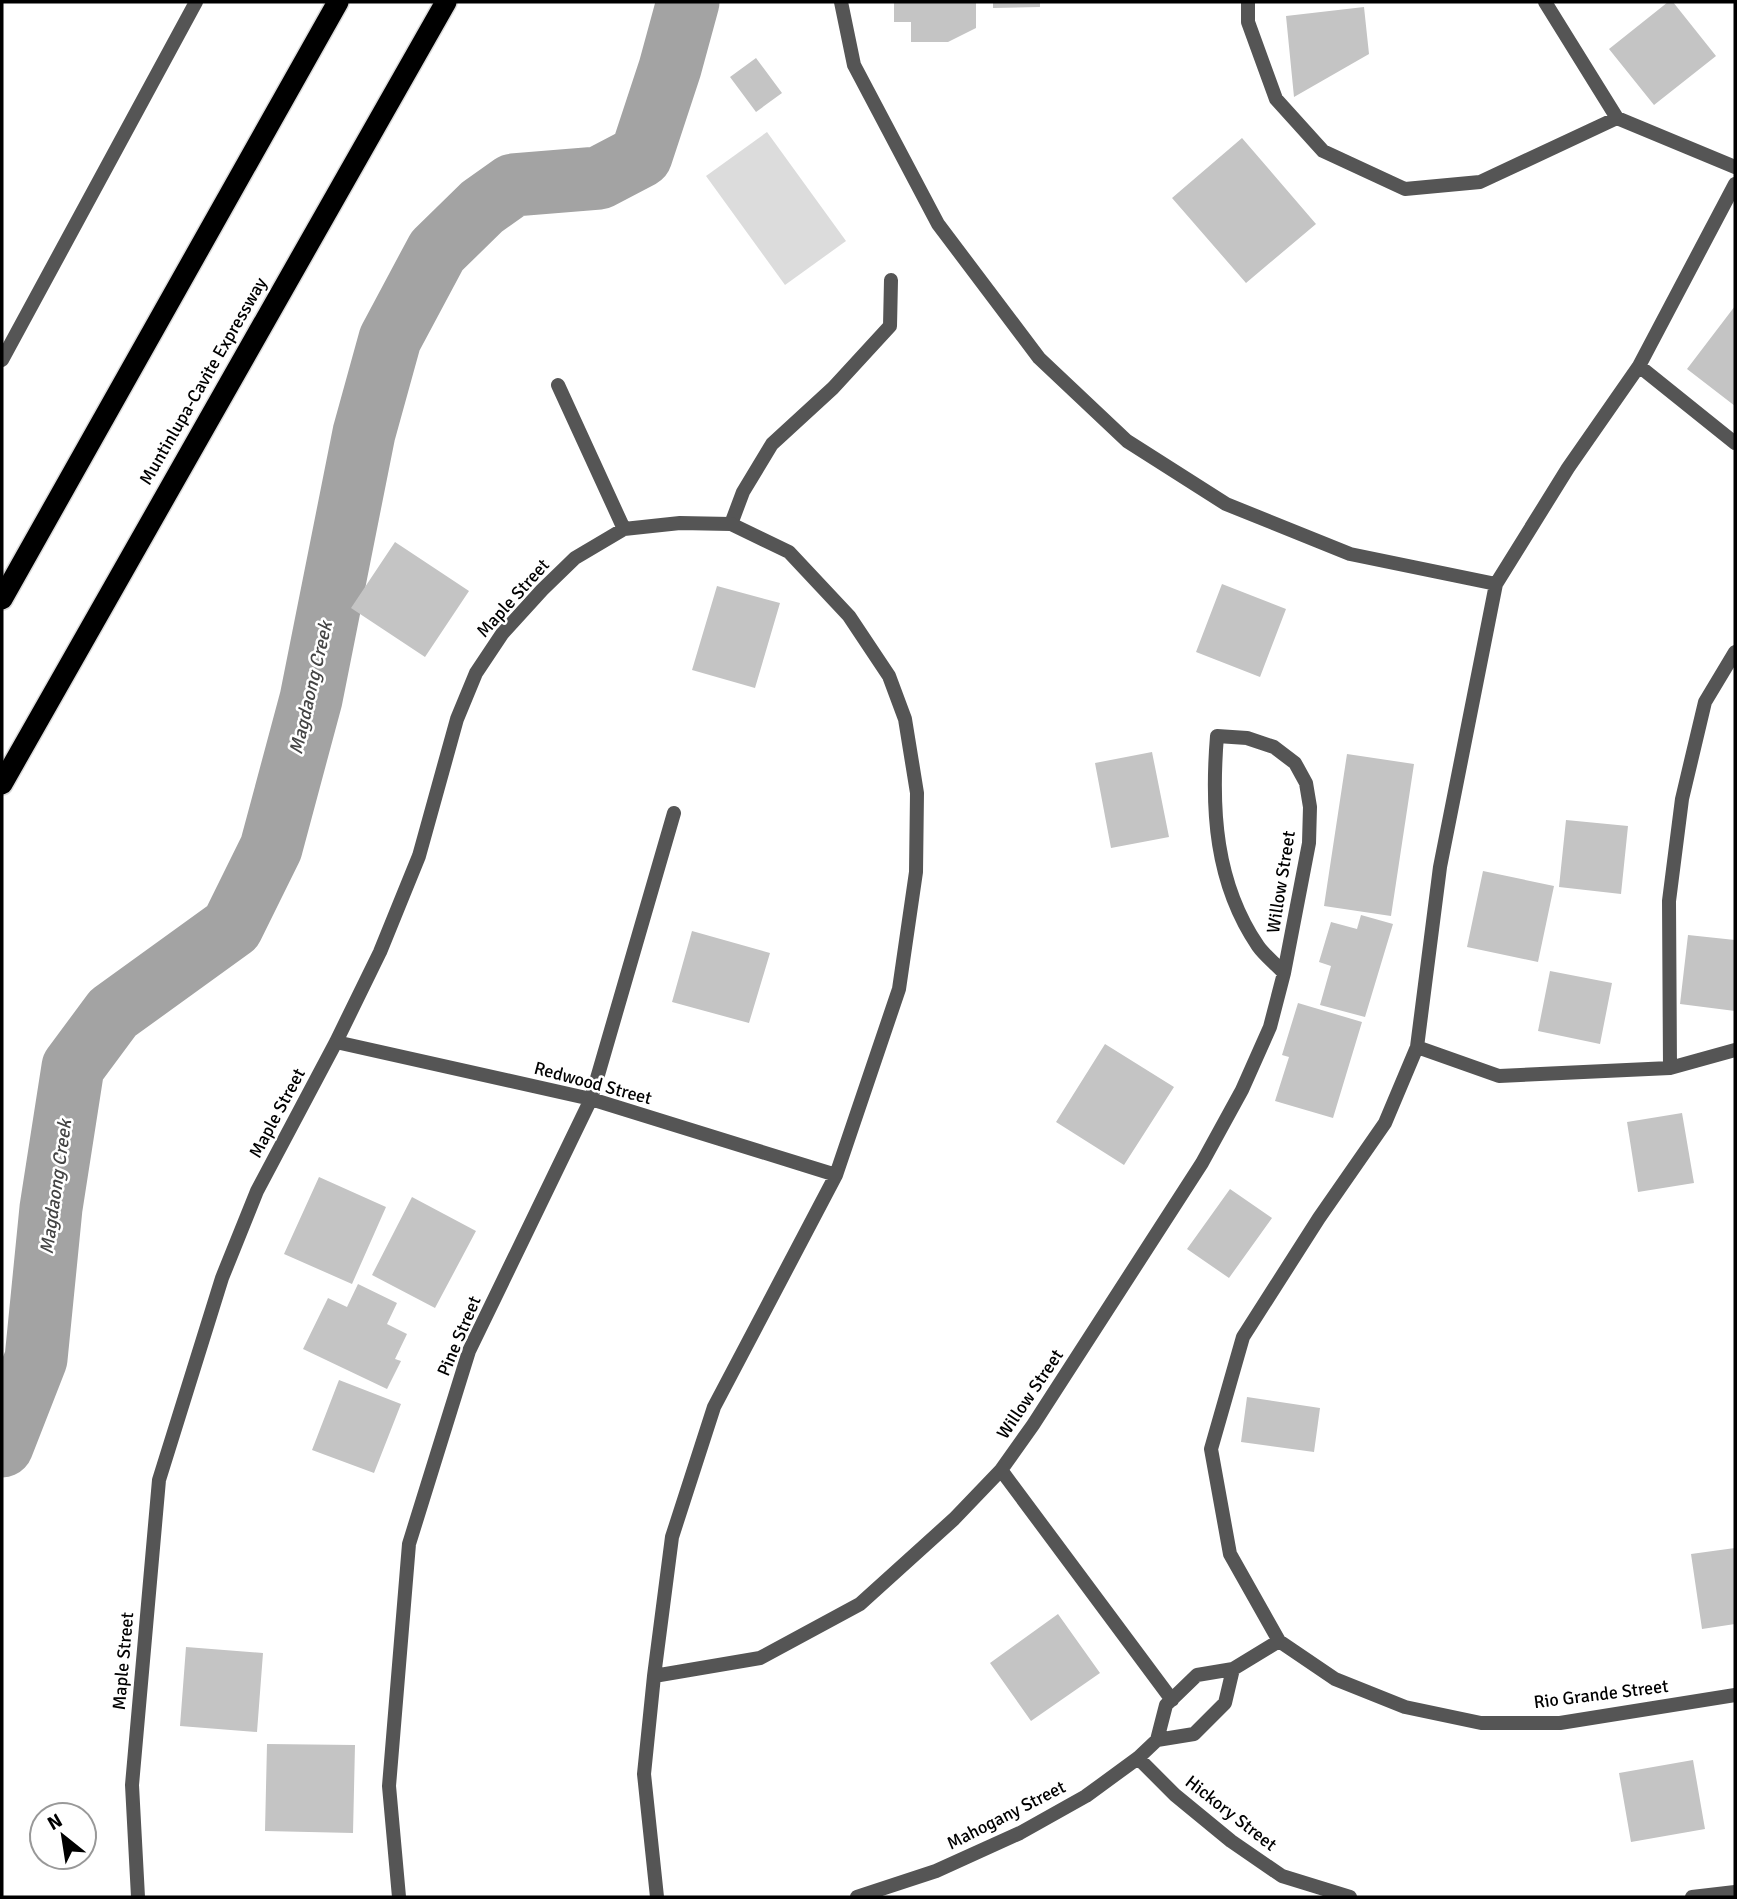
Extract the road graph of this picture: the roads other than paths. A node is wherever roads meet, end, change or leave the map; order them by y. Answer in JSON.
{"nodes":[{"id":1,"x":196,"y":2,"type":"edge"},
{"id":2,"x":338,"y":2,"type":"edge"},
{"id":3,"x":446,"y":2,"type":"edge"},
{"id":4,"x":841,"y":2,"type":"edge"},
{"id":5,"x":1248,"y":2,"type":"edge"},
{"id":6,"x":1545,"y":2,"type":"edge"},
{"id":7,"x":1617,"y":118,"type":"junction"},
{"id":8,"x":1735,"y":167,"type":"edge"},
{"id":9,"x":1735,"y":184,"type":"edge"},
{"id":10,"x":891,"y":280,"type":"dead end"},
{"id":11,"x":2,"y":360,"type":"edge"},
{"id":12,"x":1639,"y":366,"type":"junction"},
{"id":13,"x":558,"y":385,"type":"dead end"},
{"id":14,"x":1735,"y":443,"type":"edge"},
{"id":15,"x":731,"y":524,"type":"junction"},
{"id":16,"x":624,"y":529,"type":"junction"},
{"id":17,"x":1496,"y":584,"type":"junction"},
{"id":18,"x":2,"y":599,"type":"edge"},
{"id":19,"x":1735,"y":652,"type":"edge"},
{"id":20,"x":2,"y":784,"type":"edge"},
{"id":21,"x":674,"y":814,"type":"dead end"},
{"id":22,"x":1284,"y":973,"type":"junction"},
{"id":23,"x":336,"y":1042,"type":"junction"},
{"id":24,"x":1417,"y":1047,"type":"junction"},
{"id":25,"x":1735,"y":1050,"type":"edge"},
{"id":26,"x":1670,"y":1068,"type":"junction"},
{"id":27,"x":591,"y":1099,"type":"junction"},
{"id":28,"x":836,"y":1175,"type":"junction"},
{"id":29,"x":1001,"y":1470,"type":"junction"},
{"id":30,"x":1279,"y":1641,"type":"junction"},
{"id":31,"x":1233,"y":1669,"type":"junction"},
{"id":32,"x":654,"y":1676,"type":"junction"},
{"id":33,"x":1735,"y":1695,"type":"edge"},
{"id":34,"x":1172,"y":1700,"type":"junction"},
{"id":35,"x":1157,"y":1740,"type":"junction"},
{"id":36,"x":1138,"y":1758,"type":"junction"},
{"id":37,"x":1735,"y":1892,"type":"edge"},
{"id":38,"x":138,"y":1897,"type":"edge"},
{"id":39,"x":400,"y":1897,"type":"edge"},
{"id":40,"x":657,"y":1897,"type":"edge"},
{"id":41,"x":858,"y":1897,"type":"edge"},
{"id":42,"x":1350,"y":1897,"type":"edge"},
{"id":43,"x":1692,"y":1897,"type":"edge"}],
"edges":[{"from":1,"to":11,"type":"street"},
{"from":2,"to":18,"type":"highway"},
{"from":3,"to":20,"type":"highway","name":"Muntinlupa-Cavite Expressway"},
{"from":4,"to":17,"type":"street"},
{"from":5,"to":7,"type":"street"},
{"from":6,"to":7,"type":"street"},
{"from":7,"to":8,"type":"street"},
{"from":9,"to":12,"type":"street"},
{"from":10,"to":15,"type":"street"},
{"from":12,"to":14,"type":"street"},
{"from":12,"to":17,"type":"street"},
{"from":13,"to":16,"type":"street"},
{"from":15,"to":16,"type":"street","name":"Maple Street"},
{"from":15,"to":28,"type":"street"},
{"from":16,"to":23,"type":"street","name":"Maple Street"},
{"from":17,"to":24,"type":"street"},
{"from":19,"to":26,"type":"street"},
{"from":21,"to":27,"type":"street","name":"Pine Street"},
{"from":22,"to":22,"type":"street","name":"Willow Street"},
{"from":22,"to":29,"type":"street","name":"Willow Street"},
{"from":23,"to":27,"type":"street","name":"Redwood Street"},
{"from":23,"to":38,"type":"street","name":"Maple Street"},
{"from":24,"to":26,"type":"street"},
{"from":24,"to":30,"type":"street"},
{"from":25,"to":26,"type":"street"},
{"from":27,"to":28,"type":"street","name":"Redwood Street"},
{"from":27,"to":39,"type":"street","name":"Pine Street"},
{"from":28,"to":32,"type":"street"},
{"from":29,"to":32,"type":"street","name":"Willow Street"},
{"from":29,"to":34,"type":"street"},
{"from":30,"to":31,"type":"street"},
{"from":30,"to":33,"type":"street","name":"Rio Grande Street"},
{"from":31,"to":34,"type":"street"},
{"from":31,"to":35,"type":"street"},
{"from":32,"to":40,"type":"street"},
{"from":34,"to":35,"type":"street"},
{"from":35,"to":36,"type":"street","name":"Mahogany Street"},
{"from":36,"to":41,"type":"street","name":"Mahogany Street"},
{"from":36,"to":42,"type":"street","name":"Hickory Street"},
{"from":37,"to":43,"type":"street"}]}
